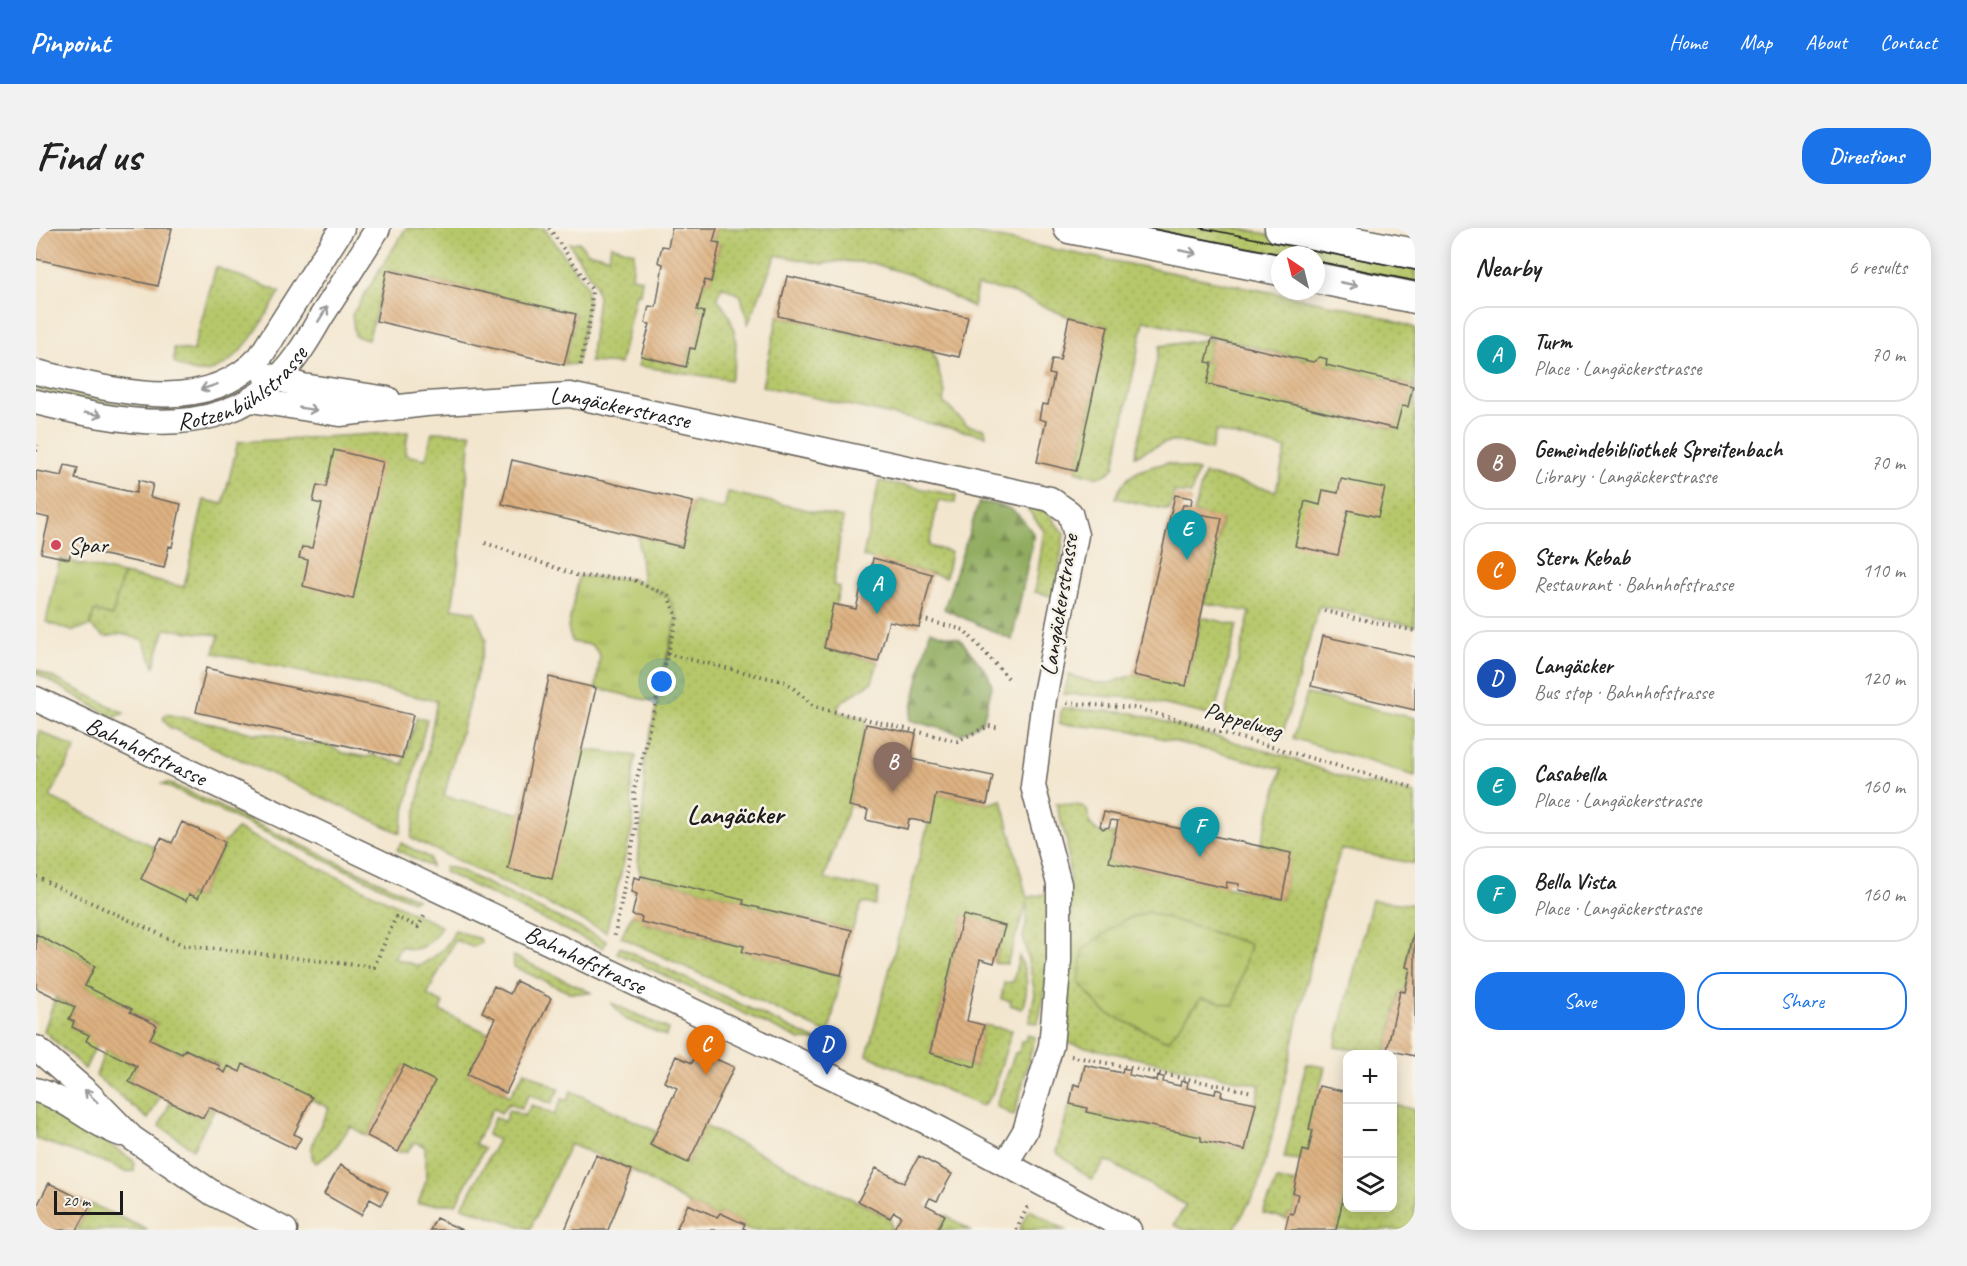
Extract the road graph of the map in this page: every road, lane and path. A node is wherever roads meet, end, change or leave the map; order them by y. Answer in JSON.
{"nodes":[{"id":1,"x":342,"y":228,"type":"edge"},
{"id":2,"x":378,"y":228,"type":"edge"},
{"id":3,"x":549,"y":228,"type":"edge"},
{"id":4,"x":1069,"y":228,"type":"edge"},
{"id":5,"x":1281,"y":228,"type":"edge"},
{"id":6,"x":1415,"y":254,"type":"edge"},
{"id":7,"x":1271,"y":268,"type":"edge"},
{"id":8,"x":1325,"y":280,"type":"edge"},
{"id":9,"x":1415,"y":298,"type":"edge"},
{"id":10,"x":580,"y":368,"type":"dead end"},
{"id":11,"x":246,"y":369,"type":"junction"},
{"id":12,"x":36,"y":372,"type":"edge"},
{"id":13,"x":278,"y":379,"type":"junction"},
{"id":14,"x":251,"y":400,"type":"junction"},
{"id":15,"x":36,"y":402,"type":"edge"},
{"id":16,"x":426,"y":404,"type":"junction"},
{"id":17,"x":38,"y":445,"type":"dead end"},
{"id":18,"x":36,"y":452,"type":"edge"},
{"id":19,"x":485,"y":543,"type":"dead end"},
{"id":20,"x":1324,"y":611,"type":"dead end"},
{"id":21,"x":921,"y":619,"type":"dead end"},
{"id":22,"x":1415,"y":632,"type":"edge"},
{"id":23,"x":667,"y":654,"type":"junction"},
{"id":24,"x":1010,"y":680,"type":"dead end"},
{"id":25,"x":36,"y":699,"type":"edge"},
{"id":26,"x":1059,"y":702,"type":"dead end"},
{"id":27,"x":1000,"y":728,"type":"dead end"},
{"id":28,"x":1415,"y":788,"type":"edge"},
{"id":29,"x":36,"y":877,"type":"edge"},
{"id":30,"x":426,"y":913,"type":"dead end"},
{"id":31,"x":614,"y":939,"type":"dead end"},
{"id":32,"x":36,"y":1048,"type":"edge"},
{"id":33,"x":1050,"y":1051,"type":"junction"},
{"id":34,"x":39,"y":1089,"type":"edge"},
{"id":35,"x":1253,"y":1092,"type":"dead end"},
{"id":36,"x":132,"y":1138,"type":"junction"},
{"id":37,"x":1006,"y":1163,"type":"junction"},
{"id":38,"x":1032,"y":1206,"type":"dead end"},
{"id":39,"x":285,"y":1230,"type":"edge"},
{"id":40,"x":1016,"y":1230,"type":"edge"},
{"id":41,"x":1129,"y":1230,"type":"edge"}],
"edges":[{"from":1,"to":11,"type":"street","name":"Rotzenbühlstrasse"},
{"from":13,"to":2,"type":"street","name":"Rotzenbühlstrasse","one_way":true},
{"from":3,"to":10,"type":"path"},
{"from":4,"to":7,"type":"main road","one_way":true},
{"from":5,"to":6,"type":"main road"},
{"from":8,"to":9,"type":"main road","one_way":true},
{"from":11,"to":12,"type":"street","name":"Rotzenbühlstrasse","one_way":true},
{"from":11,"to":13,"type":"street","name":"Langäckerstrasse"},
{"from":11,"to":14,"type":"street"},
{"from":13,"to":14,"type":"street","name":"Rotzenbühlstrasse"},
{"from":13,"to":16,"type":"street","name":"Langäckerstrasse"},
{"from":15,"to":14,"type":"street","name":"Rotzenbühlstrasse","one_way":true},
{"from":14,"to":16,"type":"street","name":"Langäckerstrasse","one_way":true},
{"from":16,"to":33,"type":"street","name":"Langäckerstrasse"},
{"from":17,"to":18,"type":"path"},
{"from":19,"to":23,"type":"path"},
{"from":20,"to":22,"type":"path"},
{"from":21,"to":24,"type":"path"},
{"from":23,"to":27,"type":"path"},
{"from":23,"to":31,"type":"path"},
{"from":25,"to":37,"type":"street","name":"Bahnhofstrasse"},
{"from":26,"to":28,"type":"path","name":"Pappelweg"},
{"from":29,"to":30,"type":"path"},
{"from":36,"to":32,"type":"street","one_way":true},
{"from":33,"to":35,"type":"path"},
{"from":33,"to":37,"type":"street","name":"Langäckerstrasse"},
{"from":34,"to":36,"type":"street"},
{"from":36,"to":39,"type":"street"},
{"from":37,"to":41,"type":"street","name":"Bahnhofstrasse"},
{"from":38,"to":40,"type":"path"}]}
